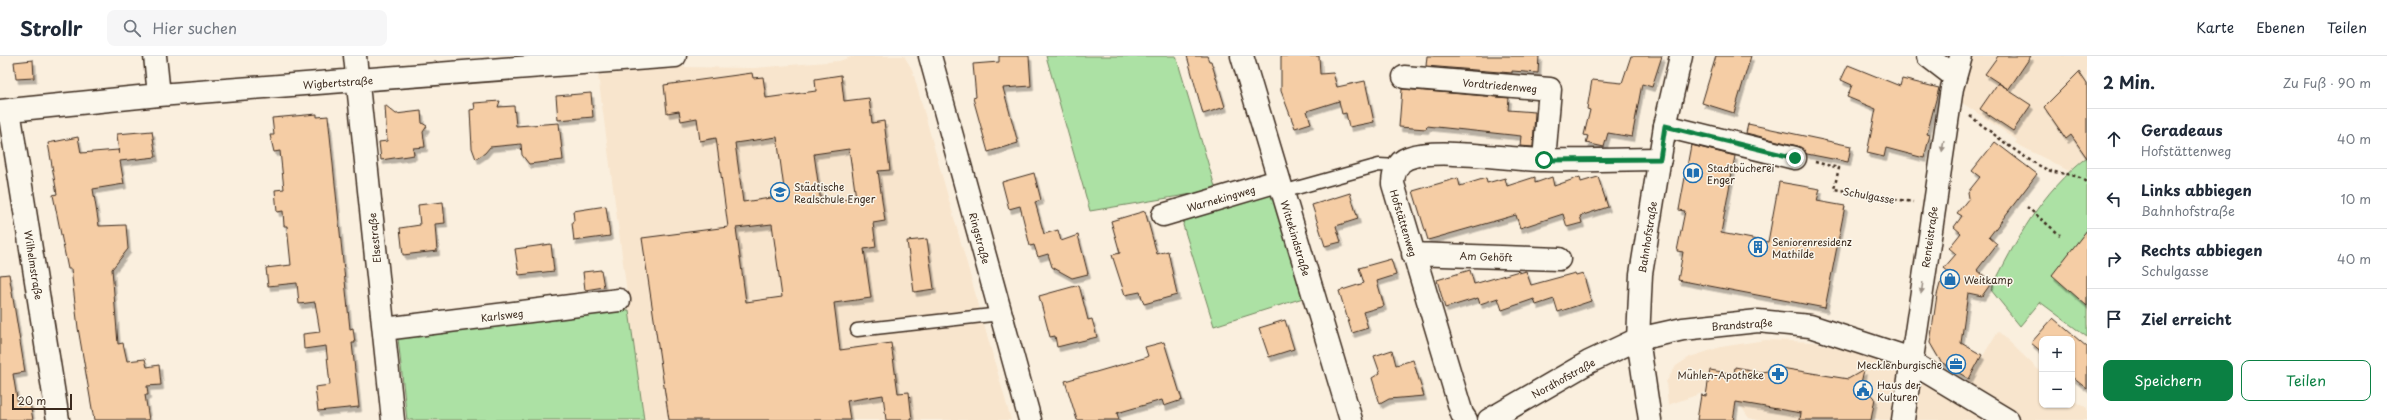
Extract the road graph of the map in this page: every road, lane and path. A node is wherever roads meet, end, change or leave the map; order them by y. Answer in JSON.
{"nodes":[{"id":1,"x":155,"y":56,"type":"edge"},
{"id":2,"x":354,"y":56,"type":"edge"},
{"id":3,"x":675,"y":56,"type":"edge"},
{"id":4,"x":930,"y":56,"type":"edge"},
{"id":5,"x":1242,"y":56,"type":"edge"},
{"id":6,"x":1682,"y":56,"type":"edge"},
{"id":7,"x":1928,"y":56,"type":"edge"},
{"id":8,"x":1957,"y":66,"type":"edge"},
{"id":9,"x":1404,"y":77,"type":"dead end"},
{"id":10,"x":357,"y":81,"type":"junction"},
{"id":11,"x":159,"y":95,"type":"junction"},
{"id":12,"x":1949,"y":108,"type":"junction"},
{"id":13,"x":4,"y":110,"type":"edge"},
{"id":14,"x":1665,"y":126,"type":"junction"},
{"id":15,"x":1660,"y":159,"type":"junction"},
{"id":16,"x":1801,"y":159,"type":"joint"},
{"id":17,"x":1544,"y":160,"type":"junction"},
{"id":18,"x":1398,"y":166,"type":"junction"},
{"id":19,"x":2087,"y":183,"type":"edge"},
{"id":20,"x":1280,"y":187,"type":"junction"},
{"id":21,"x":1934,"y":206,"type":"junction"},
{"id":22,"x":2026,"y":207,"type":"dead end"},
{"id":23,"x":1163,"y":215,"type":"dead end"},
{"id":24,"x":2060,"y":235,"type":"dead end"},
{"id":25,"x":1414,"y":254,"type":"junction"},
{"id":26,"x":1559,"y":258,"type":"dead end"},
{"id":27,"x":619,"y":300,"type":"dead end"},
{"id":28,"x":1001,"y":314,"type":"junction"},
{"id":29,"x":384,"y":330,"type":"junction"},
{"id":30,"x":857,"y":330,"type":"dead end"},
{"id":31,"x":1638,"y":339,"type":"junction"},
{"id":32,"x":1912,"y":362,"type":"junction"},
{"id":33,"x":58,"y":420,"type":"edge"},
{"id":34,"x":393,"y":420,"type":"edge"},
{"id":35,"x":1030,"y":420,"type":"edge"},
{"id":36,"x":1352,"y":420,"type":"edge"},
{"id":37,"x":1466,"y":420,"type":"edge"},
{"id":38,"x":1489,"y":420,"type":"edge"},
{"id":39,"x":1650,"y":420,"type":"edge"},
{"id":40,"x":1903,"y":420,"type":"edge"},
{"id":41,"x":2007,"y":420,"type":"edge"}],
"edges":[{"from":1,"to":11,"type":"street"},
{"from":2,"to":10,"type":"street","name":"Elsestraße"},
{"from":3,"to":10,"type":"street","name":"Wigbertstraße"},
{"from":4,"to":28,"type":"street","name":"Ringstraße"},
{"from":5,"to":20,"type":"street","name":"Wittekindstraße"},
{"from":6,"to":14,"type":"street","name":"Bahnhofstraße"},
{"from":7,"to":8,"type":"street"},
{"from":8,"to":12,"type":"street","name":"Renteistraße"},
{"from":9,"to":17,"type":"street","name":"Vordtriedenweg"},
{"from":10,"to":11,"type":"street","name":"Wigbertstraße"},
{"from":10,"to":29,"type":"street","name":"Elsestraße"},
{"from":11,"to":13,"type":"street","name":"Wigbertstraße"},
{"from":12,"to":19,"type":"path"},
{"from":12,"to":21,"type":"street","name":"Renteistraße","one_way":true},
{"from":13,"to":33,"type":"street","name":"Wilhelmstraße"},
{"from":14,"to":15,"type":"street","name":"Bahnhofstraße"},
{"from":14,"to":16,"type":"street"},
{"from":15,"to":17,"type":"street"},
{"from":15,"to":31,"type":"street","name":"Bahnhofstraße"},
{"from":16,"to":21,"type":"path","name":"Schulgasse"},
{"from":17,"to":18,"type":"street"},
{"from":18,"to":20,"type":"lane"},
{"from":18,"to":25,"type":"street","name":"Hofstättenweg"},
{"from":20,"to":23,"type":"street","name":"Warnekingweg"},
{"from":20,"to":36,"type":"street","name":"Wittekindstraße"},
{"from":21,"to":32,"type":"street","name":"Renteistraße","one_way":true},
{"from":22,"to":24,"type":"path"},
{"from":25,"to":26,"type":"street","name":"Am Gehöft"},
{"from":25,"to":37,"type":"street","name":"Hofstättenweg"},
{"from":27,"to":29,"type":"street","name":"Karlsweg"},
{"from":28,"to":30,"type":"lane"},
{"from":28,"to":35,"type":"street","name":"Ringstraße"},
{"from":29,"to":34,"type":"street","name":"Elsestraße"},
{"from":31,"to":32,"type":"street","name":"Brandstraße"},
{"from":31,"to":38,"type":"street","name":"Nordhofstraße"},
{"from":31,"to":39,"type":"street","name":"Bahnhofstraße"},
{"from":32,"to":40,"type":"street","name":"Renteistraße"},
{"from":32,"to":41,"type":"street","name":"Brandstraße"}]}
